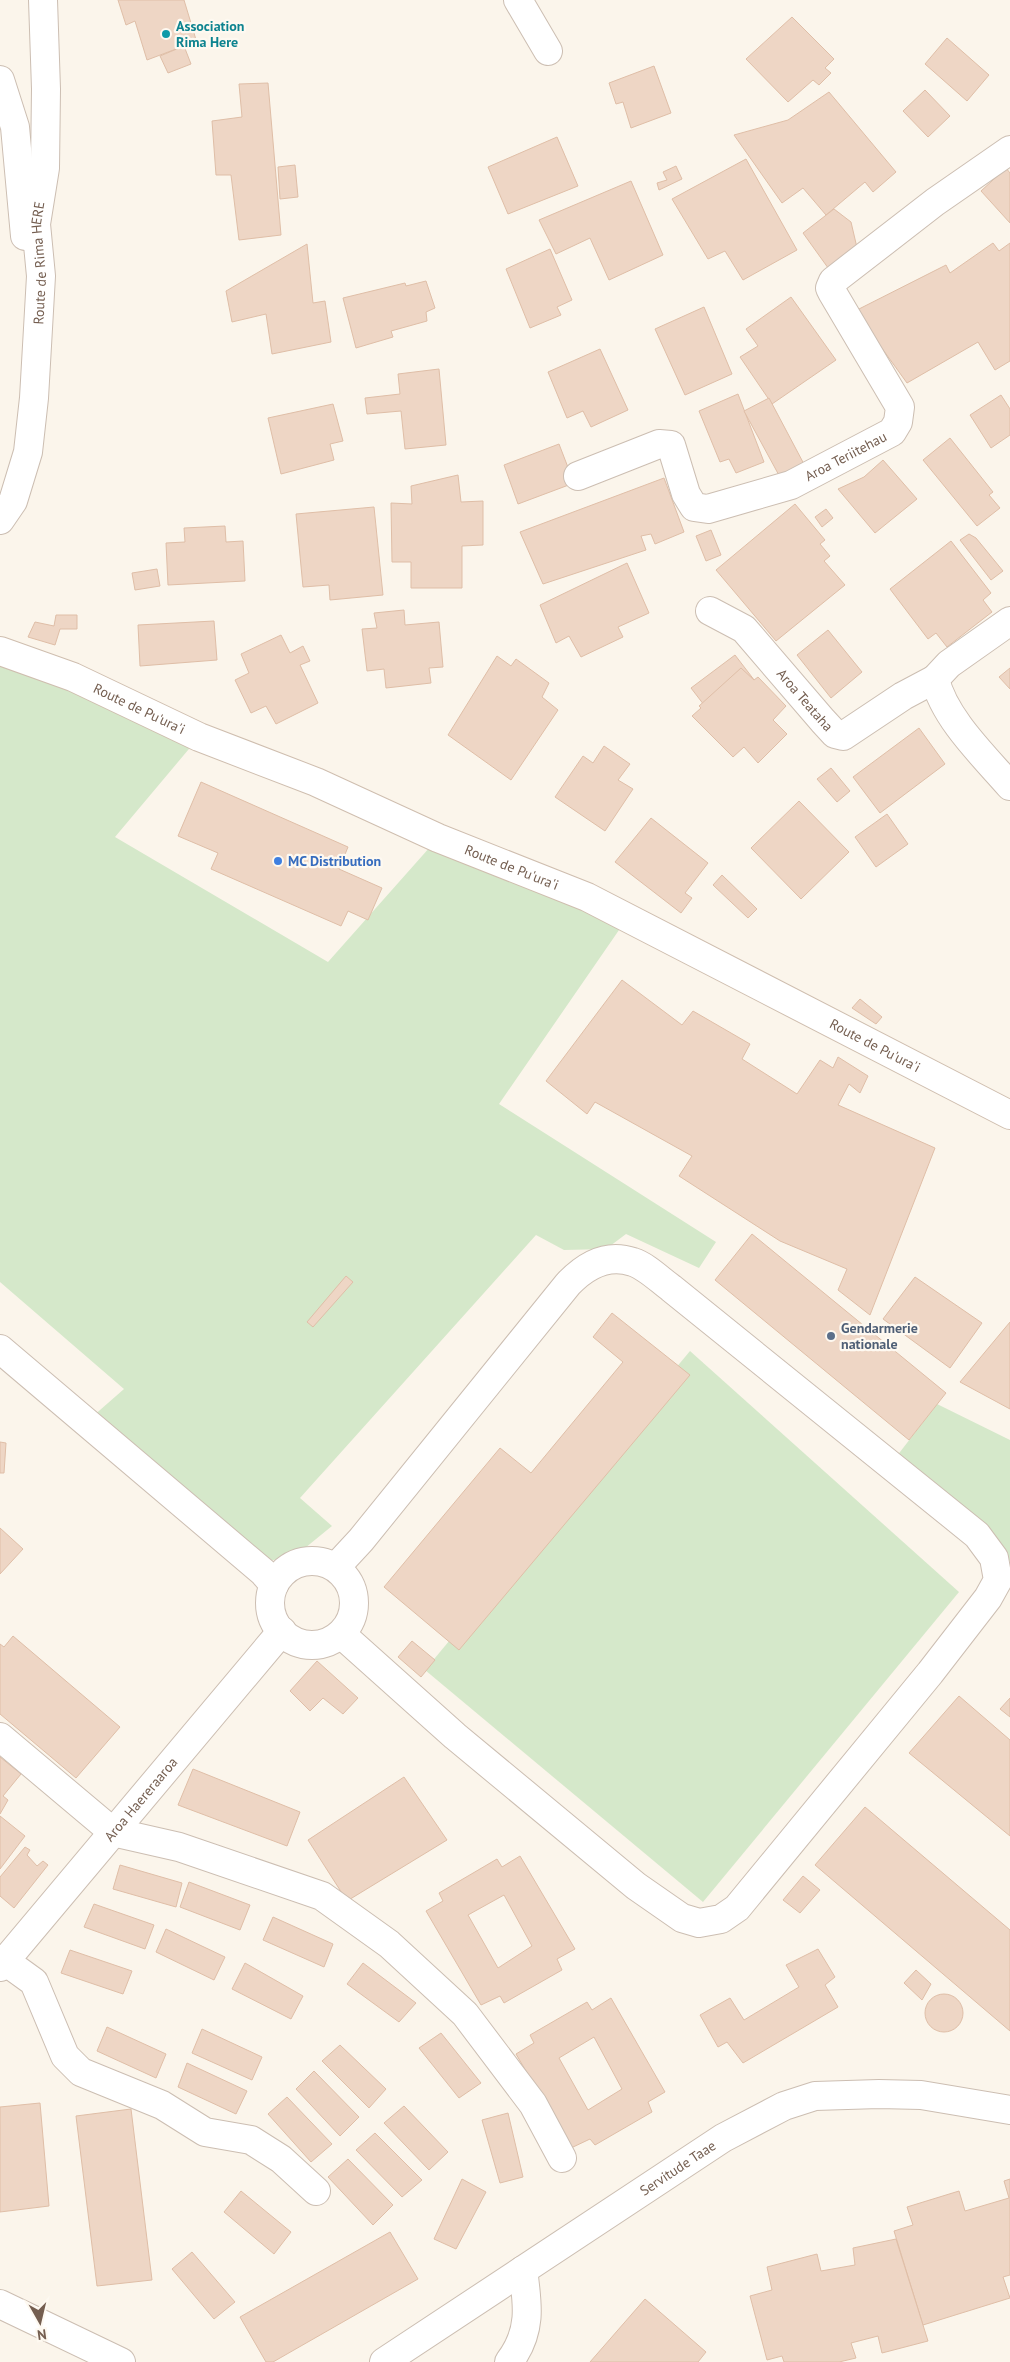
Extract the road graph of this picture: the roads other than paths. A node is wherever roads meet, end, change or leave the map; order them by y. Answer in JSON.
{"nodes":[{"id":1,"x":43,"y":0,"type":"edge"},
{"id":2,"x":518,"y":0,"type":"edge"},
{"id":3,"x":548,"y":51,"type":"dead end"},
{"id":4,"x":0,"y":80,"type":"edge"},
{"id":5,"x":1010,"y":150,"type":"edge"},
{"id":6,"x":41,"y":276,"type":"junction"},
{"id":7,"x":578,"y":476,"type":"dead end"},
{"id":8,"x":0,"y":520,"type":"edge"},
{"id":9,"x":710,"y":611,"type":"dead end"},
{"id":10,"x":1010,"y":621,"type":"edge"},
{"id":11,"x":0,"y":651,"type":"edge"},
{"id":12,"x":935,"y":679,"type":"junction"},
{"id":13,"x":1010,"y":786,"type":"edge"},
{"id":14,"x":1010,"y":1115,"type":"edge"},
{"id":15,"x":0,"y":1349,"type":"edge"},
{"id":16,"x":336,"y":1567,"type":"junction"},
{"id":17,"x":274,"y":1585,"type":"junction"},
{"id":18,"x":282,"y":1632,"type":"junction"},
{"id":19,"x":341,"y":1634,"type":"junction"},
{"id":20,"x":0,"y":1737,"type":"edge"},
{"id":21,"x":113,"y":1832,"type":"junction"},
{"id":22,"x":2,"y":1964,"type":"edge"},
{"id":23,"x":1010,"y":2110,"type":"edge"},
{"id":24,"x":562,"y":2158,"type":"dead end"},
{"id":25,"x":316,"y":2191,"type":"dead end"},
{"id":26,"x":523,"y":2270,"type":"junction"},
{"id":27,"x":0,"y":2304,"type":"edge"},
{"id":28,"x":122,"y":2362,"type":"edge"},
{"id":29,"x":384,"y":2362,"type":"edge"},
{"id":30,"x":509,"y":2362,"type":"edge"}],
"edges":[{"from":1,"to":6,"type":"street","name":"Route de Rima HERE"},
{"from":2,"to":3,"type":"street"},
{"from":4,"to":6,"type":"street"},
{"from":5,"to":7,"type":"street","name":"Aroa Teriitehau"},
{"from":6,"to":8,"type":"street","name":"Route de Rima HERE"},
{"from":9,"to":12,"type":"street","name":"Aroa Teataha"},
{"from":10,"to":12,"type":"street","name":"Aroa Teataha"},
{"from":11,"to":14,"type":"street","name":"Route de Pu'ura'i"},
{"from":12,"to":13,"type":"street"},
{"from":15,"to":17,"type":"street"},
{"from":16,"to":17,"type":"street"},
{"from":16,"to":19,"type":"street"},
{"from":16,"to":19,"type":"street"},
{"from":17,"to":18,"type":"street"},
{"from":18,"to":19,"type":"street"},
{"from":18,"to":21,"type":"street","name":"Aroa Haereraaroa"},
{"from":20,"to":21,"type":"street"},
{"from":21,"to":22,"type":"street","name":"Aroa Haereraaroa"},
{"from":21,"to":24,"type":"street"},
{"from":22,"to":25,"type":"street"},
{"from":23,"to":26,"type":"street","name":"Servitude Taae"},
{"from":26,"to":29,"type":"street","name":"Servitude Taae"},
{"from":26,"to":30,"type":"street"},
{"from":27,"to":28,"type":"street"}]}
